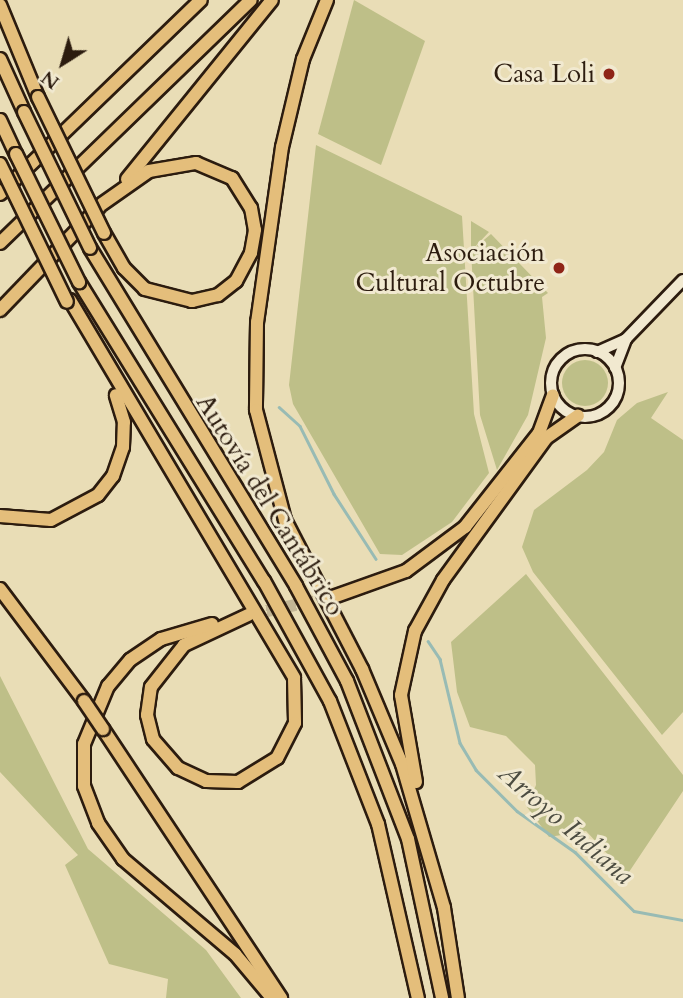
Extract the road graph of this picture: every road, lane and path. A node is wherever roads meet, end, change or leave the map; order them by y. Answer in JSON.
{"nodes":[{"id":1,"x":201,"y":0,"type":"edge"},
{"id":2,"x":251,"y":0,"type":"edge"},
{"id":3,"x":272,"y":0,"type":"edge"},
{"id":4,"x":327,"y":0,"type":"edge"},
{"id":5,"x":0,"y":5,"type":"edge"},
{"id":6,"x":0,"y":59,"type":"edge"},
{"id":7,"x":0,"y":120,"type":"edge"},
{"id":8,"x":0,"y":164,"type":"edge"},
{"id":9,"x":0,"y":194,"type":"edge"},
{"id":10,"x":102,"y":204,"type":"junction"},
{"id":11,"x":0,"y":243,"type":"edge"},
{"id":12,"x":29,"y":279,"type":"junction"},
{"id":13,"x":683,"y":279,"type":"edge"},
{"id":14,"x":0,"y":300,"type":"edge"},
{"id":15,"x":68,"y":301,"type":"junction"},
{"id":16,"x":0,"y":310,"type":"edge"},
{"id":17,"x":626,"y":339,"type":"junction"},
{"id":18,"x":597,"y":352,"type":"junction"},
{"id":19,"x":615,"y":368,"type":"junction"},
{"id":20,"x":553,"y":395,"type":"junction"},
{"id":21,"x":574,"y":415,"type":"junction"},
{"id":22,"x":540,"y":433,"type":"junction"},
{"id":23,"x":0,"y":516,"type":"edge"},
{"id":24,"x":0,"y":589,"type":"edge"},
{"id":25,"x":333,"y":597,"type":"tunnel mouth"},
{"id":26,"x":248,"y":615,"type":"tunnel mouth"},
{"id":27,"x":219,"y":625,"type":"junction"},
{"id":28,"x":444,"y":908,"type":"junction"},
{"id":29,"x":272,"y":998,"type":"edge"},
{"id":30,"x":281,"y":998,"type":"edge"},
{"id":31,"x":418,"y":998,"type":"edge"},
{"id":32,"x":442,"y":998,"type":"edge"},
{"id":33,"x":458,"y":998,"type":"edge"}],
"edges":[{"from":1,"to":9,"type":"highway"},
{"from":2,"to":11,"type":"highway"},
{"from":3,"to":10,"type":"highway"},
{"from":4,"to":28,"type":"highway"},
{"from":5,"to":10,"type":"highway","bridge":true},
{"from":6,"to":32,"type":"highway","name":"Autovía del Cantábrico","bridge":true},
{"from":7,"to":31,"type":"highway","name":"Autovía del Cantábrico","bridge":true},
{"from":8,"to":15,"type":"highway","bridge":true},
{"from":10,"to":12,"type":"highway"},
{"from":12,"to":14,"type":"highway"},
{"from":12,"to":16,"type":"highway"},
{"from":13,"to":17,"type":"main road"},
{"from":15,"to":23,"type":"highway"},
{"from":15,"to":27,"type":"highway"},
{"from":17,"to":18,"type":"main road"},
{"from":17,"to":19,"type":"main road"},
{"from":18,"to":19,"type":"main road"},
{"from":18,"to":20,"type":"main road"},
{"from":19,"to":21,"type":"main road"},
{"from":20,"to":21,"type":"main road"},
{"from":20,"to":22,"type":"highway"},
{"from":21,"to":22,"type":"highway"},
{"from":21,"to":28,"type":"highway"},
{"from":22,"to":25,"type":"highway"},
{"from":24,"to":30,"type":"highway","bridge":true},
{"from":26,"to":27,"type":"highway"},
{"from":27,"to":29,"type":"highway"},
{"from":28,"to":33,"type":"highway"}]}
